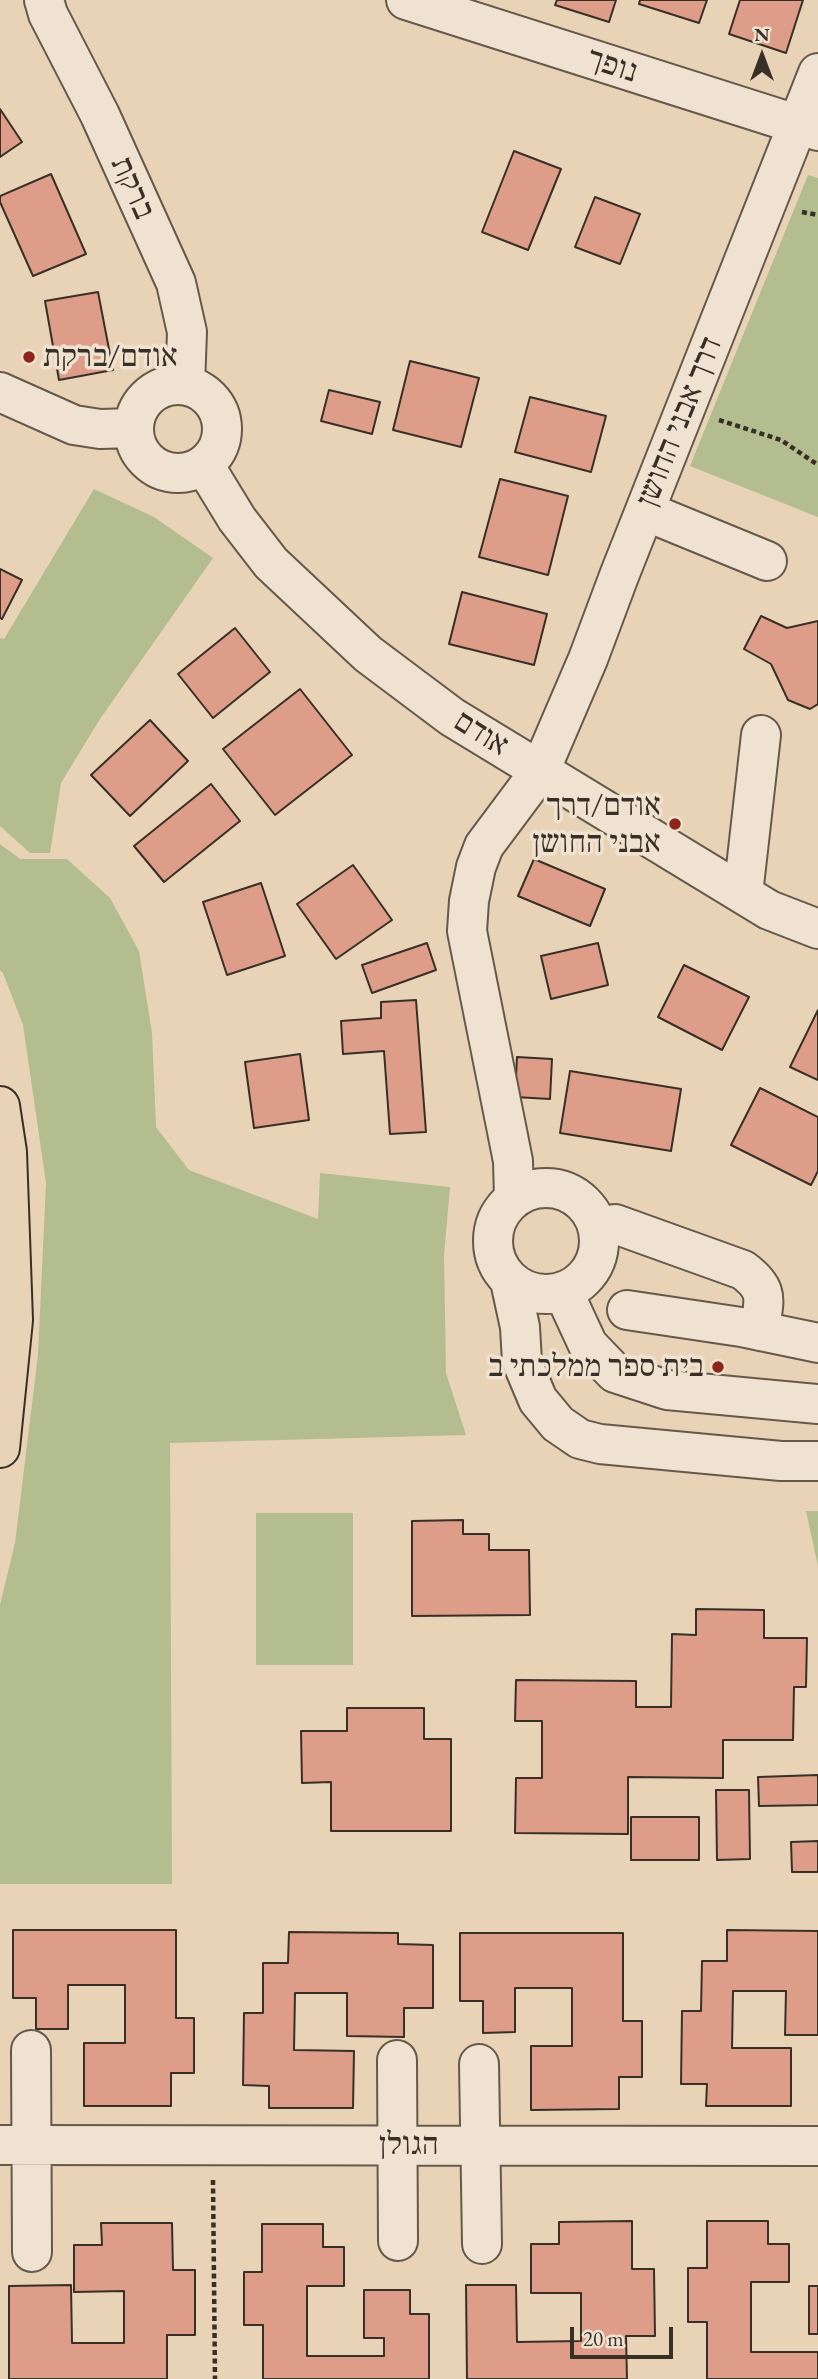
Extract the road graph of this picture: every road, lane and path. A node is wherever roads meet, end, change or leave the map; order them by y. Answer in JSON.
{"nodes":[{"id":1,"x":44,"y":0,"type":"edge"},
{"id":2,"x":406,"y":0,"type":"edge"},
{"id":3,"x":818,"y":73,"type":"edge"},
{"id":4,"x":808,"y":128,"type":"edge"},
{"id":5,"x":185,"y":385,"type":"junction"},
{"id":6,"x":0,"y":392,"type":"edge"},
{"id":7,"x":684,"y":413,"type":"junction"},
{"id":8,"x":133,"y":428,"type":"junction"},
{"id":9,"x":204,"y":465,"type":"junction"},
{"id":10,"x":818,"y":465,"type":"edge"},
{"id":11,"x":645,"y":511,"type":"junction"},
{"id":12,"x":767,"y":561,"type":"dead end"},
{"id":13,"x":761,"y":735,"type":"dead end"},
{"id":14,"x":540,"y":771,"type":"junction"},
{"id":15,"x":743,"y":894,"type":"junction"},
{"id":16,"x":818,"y":929,"type":"edge"},
{"id":17,"x":0,"y":1106,"type":"edge"},
{"id":18,"x":514,"y":1198,"type":"junction"},
{"id":19,"x":598,"y":1228,"type":"junction"},
{"id":20,"x":510,"y":1281,"type":"junction"},
{"id":21,"x":563,"y":1291,"type":"junction"},
{"id":22,"x":627,"y":1310,"type":"dead end"},
{"id":23,"x":760,"y":1331,"type":"junction"},
{"id":24,"x":818,"y":1343,"type":"edge"},
{"id":25,"x":818,"y":1404,"type":"edge"},
{"id":26,"x":0,"y":1448,"type":"edge"},
{"id":27,"x":818,"y":1461,"type":"edge"},
{"id":28,"x":31,"y":2050,"type":"dead end"},
{"id":29,"x":397,"y":2060,"type":"dead end"},
{"id":30,"x":479,"y":2064,"type":"dead end"},
{"id":31,"x":16,"y":2144,"type":"edge"},
{"id":32,"x":213,"y":2145,"type":"junction"},
{"id":33,"x":398,"y":2145,"type":"junction"},
{"id":34,"x":480,"y":2145,"type":"junction"},
{"id":35,"x":818,"y":2146,"type":"edge"},
{"id":36,"x":398,"y":2241,"type":"dead end"},
{"id":37,"x":482,"y":2244,"type":"dead end"},
{"id":38,"x":32,"y":2252,"type":"dead end"},
{"id":39,"x":215,"y":2379,"type":"edge"}],
"edges":[{"from":1,"to":5,"type":"street","name":"ברקת"},
{"from":2,"to":4,"type":"street","name":"נופך"},
{"from":3,"to":4,"type":"street","name":"דרך אבני החושן"},
{"from":4,"to":7,"type":"street","name":"דרך אבני החושן"},
{"from":5,"to":8,"type":"street"},
{"from":5,"to":9,"type":"street"},
{"from":6,"to":8,"type":"street"},
{"from":7,"to":10,"type":"path"},
{"from":7,"to":11,"type":"street","name":"דרך אבני החושן"},
{"from":8,"to":9,"type":"street"},
{"from":9,"to":14,"type":"street","name":"אודם"},
{"from":11,"to":12,"type":"street"},
{"from":11,"to":14,"type":"street","name":"דרך אבני החושן"},
{"from":13,"to":15,"type":"street"},
{"from":14,"to":15,"type":"street","name":"אודם"},
{"from":14,"to":18,"type":"street","name":"דרך אבני החושן"},
{"from":15,"to":16,"type":"street","name":"אודם"},
{"from":17,"to":26,"type":"main road"},
{"from":18,"to":19,"type":"street"},
{"from":18,"to":20,"type":"street"},
{"from":19,"to":21,"type":"street"},
{"from":19,"to":23,"type":"street"},
{"from":20,"to":21,"type":"street"},
{"from":20,"to":27,"type":"street"},
{"from":21,"to":25,"type":"street"},
{"from":22,"to":23,"type":"street"},
{"from":23,"to":24,"type":"street"},
{"from":28,"to":31,"type":"street"},
{"from":29,"to":33,"type":"street"},
{"from":30,"to":34,"type":"street"},
{"from":31,"to":32,"type":"street","name":"הגולן"},
{"from":31,"to":38,"type":"street"},
{"from":32,"to":33,"type":"street","name":"הגולן"},
{"from":32,"to":39,"type":"path"},
{"from":33,"to":34,"type":"street","name":"הגולן"},
{"from":33,"to":36,"type":"street"},
{"from":34,"to":35,"type":"street","name":"הגולן"},
{"from":34,"to":37,"type":"street"}]}
